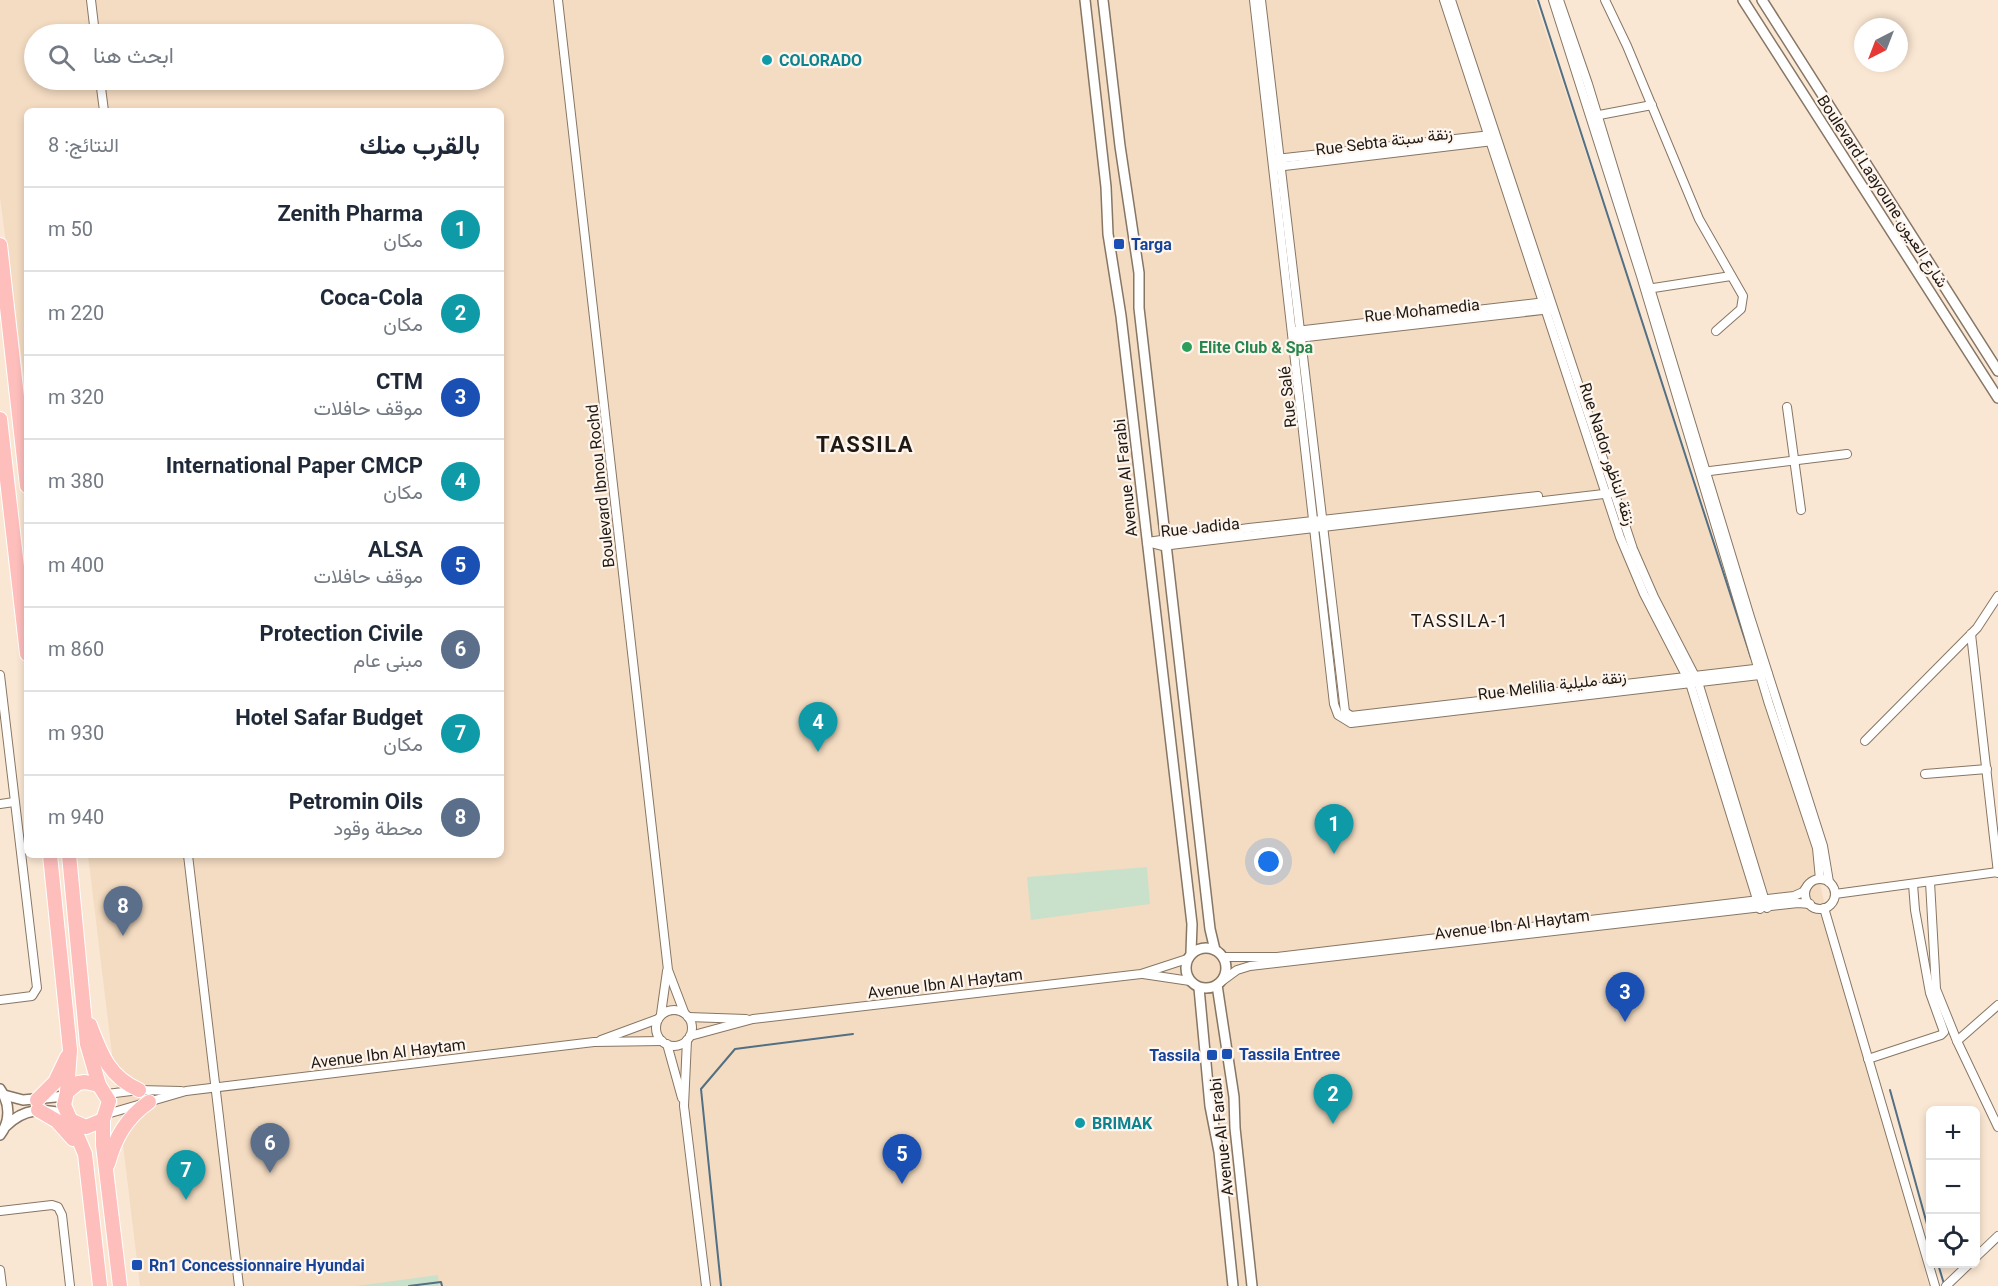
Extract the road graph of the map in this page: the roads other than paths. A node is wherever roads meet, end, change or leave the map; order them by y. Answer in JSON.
{"nodes":[{"id":1,"x":91,"y":0,"type":"edge"},
{"id":2,"x":558,"y":0,"type":"edge"},
{"id":3,"x":1085,"y":0,"type":"edge"},
{"id":4,"x":1103,"y":0,"type":"edge"},
{"id":5,"x":1254,"y":0,"type":"edge"},
{"id":6,"x":1261,"y":0,"type":"edge"},
{"id":7,"x":1444,"y":0,"type":"edge"},
{"id":8,"x":1451,"y":0,"type":"edge"},
{"id":9,"x":1553,"y":0,"type":"edge"},
{"id":10,"x":1560,"y":0,"type":"edge"},
{"id":11,"x":1605,"y":0,"type":"edge"},
{"id":12,"x":1743,"y":0,"type":"edge"},
{"id":13,"x":1762,"y":0,"type":"edge"},
{"id":14,"x":94,"y":24,"type":"edge"},
{"id":15,"x":101,"y":90,"type":"edge"},
{"id":16,"x":1652,"y":105,"type":"junction"},
{"id":17,"x":104,"y":108,"type":"edge"},
{"id":18,"x":1595,"y":116,"type":"junction"},
{"id":19,"x":1493,"y":138,"type":"junction"},
{"id":20,"x":1277,"y":163,"type":"junction"},
{"id":21,"x":0,"y":245,"type":"edge"},
{"id":22,"x":1731,"y":276,"type":"junction"},
{"id":23,"x":1648,"y":289,"type":"junction"},
{"id":24,"x":1549,"y":306,"type":"junction"},
{"id":25,"x":1716,"y":331,"type":"dead end"},
{"id":26,"x":1296,"y":334,"type":"junction"},
{"id":27,"x":1998,"y":371,"type":"edge"},
{"id":28,"x":1998,"y":398,"type":"edge"},
{"id":29,"x":1786,"y":407,"type":"dead end"},
{"id":30,"x":0,"y":419,"type":"edge"},
{"id":31,"x":1847,"y":454,"type":"dead end"},
{"id":32,"x":24,"y":459,"type":"edge"},
{"id":33,"x":1795,"y":460,"type":"junction"},
{"id":34,"x":1703,"y":472,"type":"junction"},
{"id":35,"x":1610,"y":491,"type":"junction"},
{"id":36,"x":1802,"y":510,"type":"dead end"},
{"id":37,"x":1318,"y":524,"type":"junction"},
{"id":38,"x":1147,"y":542,"type":"junction"},
{"id":39,"x":1167,"y":542,"type":"junction"},
{"id":40,"x":1998,"y":596,"type":"edge"},
{"id":41,"x":24,"y":628,"type":"edge"},
{"id":42,"x":1971,"y":634,"type":"junction"},
{"id":43,"x":1763,"y":671,"type":"junction"},
{"id":44,"x":0,"y":675,"type":"edge"},
{"id":45,"x":1693,"y":679,"type":"junction"},
{"id":46,"x":1343,"y":715,"type":"joint"},
{"id":47,"x":1865,"y":741,"type":"dead end"},
{"id":48,"x":1987,"y":769,"type":"junction"},
{"id":49,"x":1925,"y":774,"type":"dead end"},
{"id":50,"x":14,"y":802,"type":"junction"},
{"id":51,"x":0,"y":804,"type":"edge"},
{"id":52,"x":50,"y":858,"type":"edge"},
{"id":53,"x":69,"y":858,"type":"edge"},
{"id":54,"x":188,"y":858,"type":"edge"},
{"id":55,"x":1998,"y":872,"type":"edge"},
{"id":56,"x":1820,"y":879,"type":"junction"},
{"id":57,"x":1829,"y":882,"type":"junction"},
{"id":58,"x":1930,"y":882,"type":"junction"},
{"id":59,"x":1913,"y":884,"type":"junction"},
{"id":60,"x":1808,"y":885,"type":"junction"},
{"id":61,"x":1835,"y":894,"type":"junction"},
{"id":62,"x":1761,"y":899,"type":"junction"},
{"id":63,"x":1810,"y":904,"type":"junction"},
{"id":64,"x":1764,"y":908,"type":"junction"},
{"id":65,"x":1824,"y":908,"type":"junction"},
{"id":66,"x":1594,"y":923,"type":"junction"},
{"id":67,"x":1219,"y":953,"type":"junction"},
{"id":68,"x":1189,"y":956,"type":"junction"},
{"id":69,"x":668,"y":970,"type":"junction"},
{"id":70,"x":1141,"y":974,"type":"junction"},
{"id":71,"x":1190,"y":981,"type":"junction"},
{"id":72,"x":1220,"y":983,"type":"junction"},
{"id":73,"x":1199,"y":988,"type":"junction"},
{"id":74,"x":0,"y":1000,"type":"edge"},
{"id":75,"x":1998,"y":1005,"type":"edge"},
{"id":76,"x":1939,"y":1009,"type":"junction"},
{"id":77,"x":85,"y":1011,"type":"junction"},
{"id":78,"x":686,"y":1014,"type":"junction"},
{"id":79,"x":659,"y":1017,"type":"junction"},
{"id":80,"x":753,"y":1019,"type":"junction"},
{"id":81,"x":688,"y":1038,"type":"junction"},
{"id":82,"x":1957,"y":1041,"type":"junction"},
{"id":83,"x":594,"y":1042,"type":"junction"},
{"id":84,"x":664,"y":1043,"type":"junction"},
{"id":85,"x":70,"y":1050,"type":"junction"},
{"id":86,"x":1868,"y":1059,"type":"junction"},
{"id":87,"x":217,"y":1087,"type":"junction"},
{"id":88,"x":103,"y":1089,"type":"junction"},
{"id":89,"x":139,"y":1090,"type":"junction"},
{"id":90,"x":186,"y":1091,"type":"junction"},
{"id":91,"x":2,"y":1092,"type":"edge"},
{"id":92,"x":66,"y":1094,"type":"junction"},
{"id":93,"x":149,"y":1102,"type":"junction"},
{"id":94,"x":38,"y":1105,"type":"junction"},
{"id":95,"x":684,"y":1106,"type":"junction"},
{"id":96,"x":68,"y":1116,"type":"junction"},
{"id":97,"x":105,"y":1117,"type":"junction"},
{"id":98,"x":1996,"y":1117,"type":"edge"},
{"id":99,"x":6,"y":1126,"type":"junction"},
{"id":100,"x":1998,"y":1127,"type":"edge"},
{"id":101,"x":0,"y":1135,"type":"edge"},
{"id":102,"x":87,"y":1173,"type":"junction"},
{"id":103,"x":106,"y":1175,"type":"junction"},
{"id":104,"x":0,"y":1211,"type":"edge"},
{"id":105,"x":1998,"y":1236,"type":"edge"},
{"id":106,"x":1980,"y":1253,"type":"edge"},
{"id":107,"x":1964,"y":1268,"type":"edge"},
{"id":108,"x":0,"y":1270,"type":"edge"},
{"id":109,"x":2,"y":1286,"type":"edge"},
{"id":110,"x":69,"y":1286,"type":"edge"},
{"id":111,"x":100,"y":1286,"type":"edge"},
{"id":112,"x":120,"y":1286,"type":"edge"},
{"id":113,"x":239,"y":1286,"type":"edge"},
{"id":114,"x":706,"y":1286,"type":"edge"},
{"id":115,"x":1233,"y":1286,"type":"edge"},
{"id":116,"x":1252,"y":1286,"type":"edge"},
{"id":117,"x":1935,"y":1286,"type":"edge"},
{"id":118,"x":1946,"y":1286,"type":"edge"}],
"edges":[{"from":1,"to":14,"type":"street"},
{"from":2,"to":69,"type":"street","name":"Boulevard Ibnou Rochd"},
{"from":3,"to":38,"type":"street","name":"Avenue Al Farabi"},
{"from":4,"to":39,"type":"street","name":"Avenue Al Farabi"},
{"from":5,"to":20,"type":"street","name":"Rue Salé"},
{"from":6,"to":20,"type":"street","name":"Rue Salé"},
{"from":7,"to":19,"type":"street","name":"Rue Nador زنقة الناظور"},
{"from":8,"to":19,"type":"street","name":"Rue Nador زنقة الناظور"},
{"from":9,"to":18,"type":"street"},
{"from":10,"to":18,"type":"street"},
{"from":11,"to":16,"type":"street"},
{"from":12,"to":28,"type":"street","name":"Boulevard Laayoune شارع العيون"},
{"from":13,"to":27,"type":"street","name":"Boulevard Laayoune شارع العيون"},
{"from":15,"to":17,"type":"street"},
{"from":16,"to":18,"type":"street"},
{"from":16,"to":22,"type":"street"},
{"from":18,"to":23,"type":"street"},
{"from":19,"to":20,"type":"street","name":"Rue Sebta زنقة سبتة"},
{"from":19,"to":24,"type":"street","name":"Rue Nador زنقة الناظور"},
{"from":20,"to":26,"type":"street","name":"Rue Salé"},
{"from":21,"to":32,"type":"highway"},
{"from":22,"to":23,"type":"street"},
{"from":22,"to":25,"type":"street"},
{"from":23,"to":34,"type":"street"},
{"from":24,"to":26,"type":"street","name":"Rue Mohamedia"},
{"from":24,"to":35,"type":"street","name":"Rue Nador زنقة الناظور"},
{"from":26,"to":37,"type":"street","name":"Rue Salé"},
{"from":29,"to":33,"type":"street"},
{"from":30,"to":41,"type":"highway"},
{"from":31,"to":33,"type":"street"},
{"from":33,"to":34,"type":"street"},
{"from":33,"to":36,"type":"street"},
{"from":34,"to":43,"type":"street"},
{"from":35,"to":37,"type":"street","name":"Rue Jadida"},
{"from":35,"to":45,"type":"street","name":"Rue Nador زنقة الناظور"},
{"from":37,"to":39,"type":"street","name":"Rue Jadida"},
{"from":37,"to":46,"type":"street","name":"Rue Salé"},
{"from":38,"to":39,"type":"street","name":"Rue Jadida"},
{"from":38,"to":68,"type":"street","name":"Avenue Al Farabi"},
{"from":39,"to":67,"type":"street","name":"Avenue Al Farabi"},
{"from":40,"to":42,"type":"street"},
{"from":42,"to":47,"type":"street"},
{"from":42,"to":48,"type":"street"},
{"from":43,"to":45,"type":"street","name":"Rue Melilia زنقة مليلية"},
{"from":43,"to":56,"type":"street"},
{"from":43,"to":57,"type":"street"},
{"from":44,"to":50,"type":"street"},
{"from":45,"to":46,"type":"street","name":"Rue Melilia زنقة مليلية"},
{"from":45,"to":62,"type":"street","name":"Rue Nador زنقة الناظور"},
{"from":48,"to":49,"type":"street"},
{"from":48,"to":55,"type":"street"},
{"from":50,"to":51,"type":"street"},
{"from":50,"to":74,"type":"street"},
{"from":52,"to":85,"type":"highway"},
{"from":53,"to":77,"type":"highway"},
{"from":54,"to":87,"type":"street"},
{"from":55,"to":58,"type":"street"},
{"from":56,"to":57,"type":"street"},
{"from":56,"to":60,"type":"street"},
{"from":57,"to":61,"type":"street"},
{"from":58,"to":59,"type":"street"},
{"from":58,"to":76,"type":"street"},
{"from":59,"to":61,"type":"street"},
{"from":59,"to":76,"type":"street"},
{"from":60,"to":62,"type":"street","name":"Avenue Ibn Al Haytam"},
{"from":60,"to":63,"type":"street"},
{"from":61,"to":65,"type":"street"},
{"from":62,"to":64,"type":"street","name":"Rue Nador زنقة الناظور"},
{"from":62,"to":66,"type":"street","name":"Avenue Ibn Al Haytam"},
{"from":63,"to":64,"type":"street","name":"Avenue Ibn Al Haytam"},
{"from":63,"to":65,"type":"street"},
{"from":64,"to":66,"type":"street","name":"Avenue Ibn Al Haytam"},
{"from":65,"to":86,"type":"street"},
{"from":66,"to":67,"type":"street","name":"Avenue Ibn Al Haytam"},
{"from":66,"to":72,"type":"street","name":"Avenue Ibn Al Haytam"},
{"from":67,"to":68,"type":"street"},
{"from":67,"to":72,"type":"street"},
{"from":68,"to":70,"type":"street","name":"Avenue Ibn Al Haytam"},
{"from":68,"to":71,"type":"street"},
{"from":69,"to":78,"type":"street","name":"Boulevard Ibnou Rochd"},
{"from":69,"to":79,"type":"street","name":"Boulevard Ibnou Rochd"},
{"from":70,"to":71,"type":"street","name":"Avenue Ibn Al Haytam"},
{"from":70,"to":80,"type":"street","name":"Avenue Ibn Al Haytam"},
{"from":71,"to":73,"type":"street"},
{"from":72,"to":73,"type":"street"},
{"from":72,"to":116,"type":"street","name":"Avenue Al Farabi"},
{"from":73,"to":115,"type":"street","name":"Avenue Al Farabi"},
{"from":75,"to":82,"type":"street"},
{"from":76,"to":82,"type":"street"},
{"from":76,"to":86,"type":"street"},
{"from":77,"to":88,"type":"highway"},
{"from":77,"to":89,"type":"highway"},
{"from":78,"to":79,"type":"street"},
{"from":78,"to":80,"type":"street","name":"Avenue Ibn Al Haytam"},
{"from":78,"to":81,"type":"street"},
{"from":79,"to":83,"type":"street","name":"Avenue Ibn Al Haytam"},
{"from":79,"to":84,"type":"street"},
{"from":80,"to":81,"type":"street","name":"Avenue Ibn Al Haytam"},
{"from":81,"to":84,"type":"street"},
{"from":81,"to":95,"type":"street"},
{"from":82,"to":98,"type":"street"},
{"from":83,"to":84,"type":"street","name":"Avenue Ibn Al Haytam"},
{"from":83,"to":87,"type":"street","name":"Avenue Ibn Al Haytam"},
{"from":84,"to":95,"type":"street"},
{"from":85,"to":92,"type":"highway"},
{"from":85,"to":94,"type":"highway"},
{"from":86,"to":117,"type":"street"},
{"from":87,"to":90,"type":"street","name":"Avenue Ibn Al Haytam"},
{"from":87,"to":113,"type":"street"},
{"from":88,"to":89,"type":"street","name":"Avenue Ibn Al Haytam"},
{"from":88,"to":92,"type":"highway"},
{"from":88,"to":97,"type":"highway"},
{"from":89,"to":90,"type":"street","name":"Avenue Ibn Al Haytam"},
{"from":90,"to":93,"type":"street","name":"Avenue Ibn Al Haytam"},
{"from":91,"to":94,"type":"street"},
{"from":91,"to":99,"type":"street"},
{"from":92,"to":94,"type":"street"},
{"from":92,"to":96,"type":"highway"},
{"from":93,"to":97,"type":"street","name":"Avenue Ibn Al Haytam"},
{"from":93,"to":103,"type":"highway"},
{"from":94,"to":96,"type":"street"},
{"from":94,"to":99,"type":"street"},
{"from":94,"to":102,"type":"highway"},
{"from":95,"to":114,"type":"street"},
{"from":96,"to":97,"type":"highway"},
{"from":96,"to":102,"type":"highway"},
{"from":97,"to":103,"type":"highway"},
{"from":98,"to":100,"type":"street"},
{"from":99,"to":101,"type":"street"},
{"from":102,"to":111,"type":"highway"},
{"from":103,"to":112,"type":"highway"},
{"from":104,"to":110,"type":"street"},
{"from":105,"to":106,"type":"street"},
{"from":107,"to":118,"type":"street"},
{"from":108,"to":109,"type":"street"}]}
